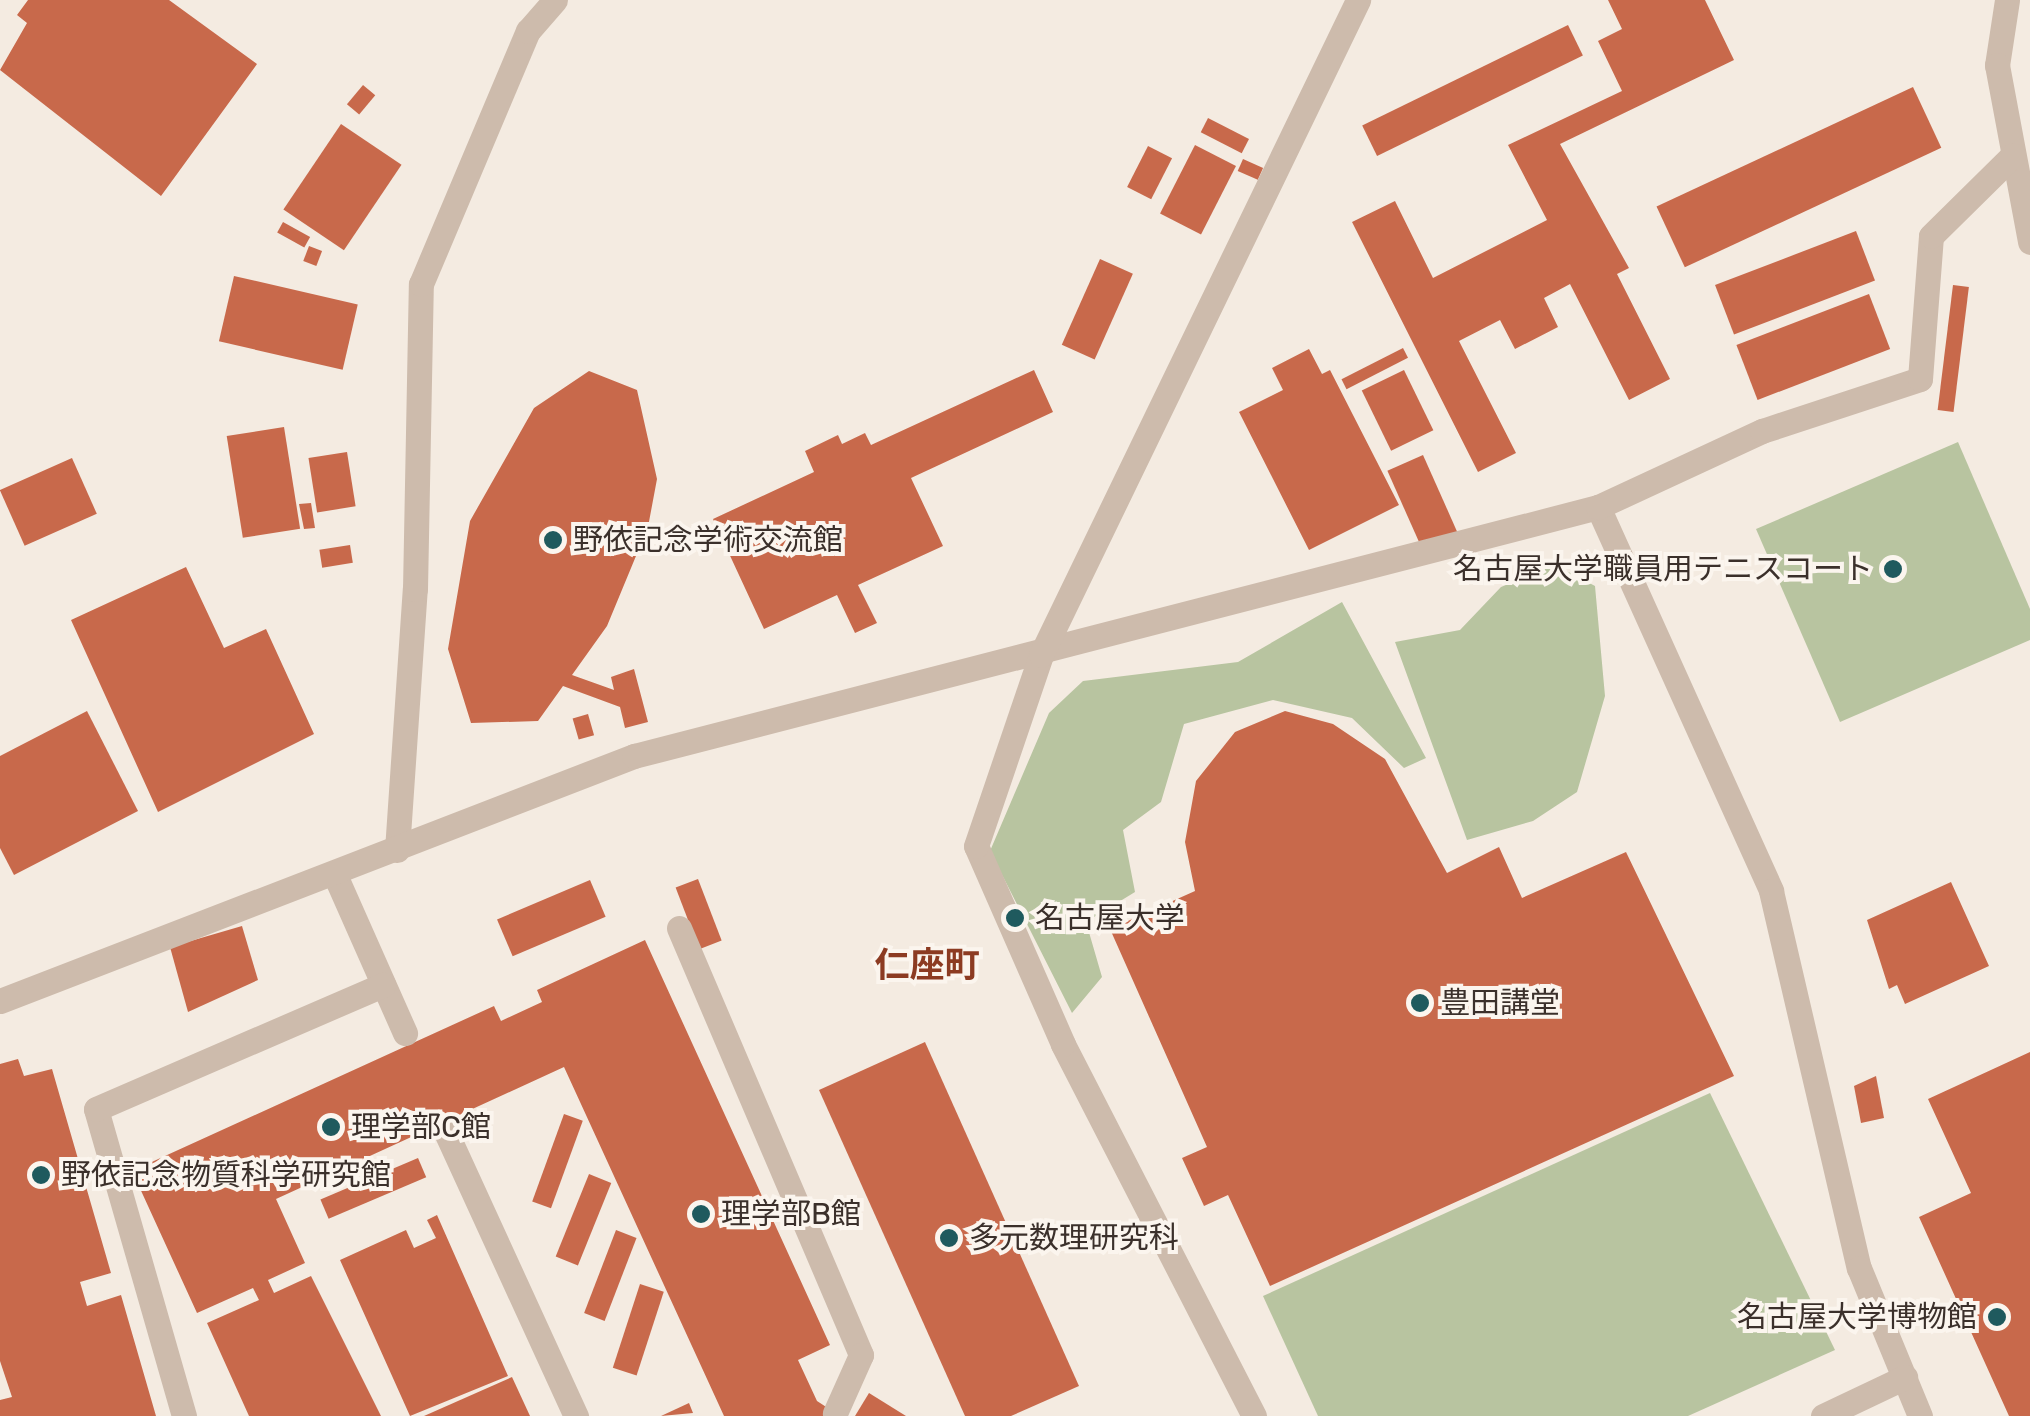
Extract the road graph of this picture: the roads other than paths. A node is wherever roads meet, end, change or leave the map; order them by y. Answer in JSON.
{"nodes":[{"id":1,"x":555,"y":0,"type":"edge"},
{"id":2,"x":1358,"y":0,"type":"edge"},
{"id":3,"x":2007,"y":0,"type":"edge"},
{"id":4,"x":2013,"y":155,"type":"junction"},
{"id":5,"x":2030,"y":242,"type":"edge"},
{"id":6,"x":1598,"y":507,"type":"junction"},
{"id":7,"x":1041,"y":655,"type":"junction"},
{"id":8,"x":397,"y":850,"type":"junction"},
{"id":9,"x":335,"y":876,"type":"junction"},
{"id":10,"x":679,"y":928,"type":"dead end"},
{"id":11,"x":384,"y":985,"type":"junction"},
{"id":12,"x":0,"y":1001,"type":"edge"},
{"id":13,"x":406,"y":1033,"type":"dead end"},
{"id":14,"x":445,"y":1130,"type":"dead end"},
{"id":15,"x":1905,"y":1377,"type":"junction"},
{"id":16,"x":835,"y":1412,"type":"dead end"},
{"id":17,"x":184,"y":1416,"type":"edge"},
{"id":18,"x":576,"y":1416,"type":"edge"},
{"id":19,"x":1254,"y":1416,"type":"edge"},
{"id":20,"x":1823,"y":1416,"type":"edge"},
{"id":21,"x":1920,"y":1416,"type":"edge"}],
"edges":[{"from":1,"to":8,"type":"street"},
{"from":2,"to":7,"type":"street"},
{"from":3,"to":4,"type":"street"},
{"from":4,"to":5,"type":"street"},
{"from":4,"to":6,"type":"street"},
{"from":6,"to":7,"type":"street"},
{"from":6,"to":15,"type":"street"},
{"from":7,"to":8,"type":"street"},
{"from":7,"to":19,"type":"street"},
{"from":8,"to":9,"type":"street"},
{"from":9,"to":11,"type":"street"},
{"from":9,"to":12,"type":"street"},
{"from":10,"to":16,"type":"street"},
{"from":11,"to":13,"type":"street"},
{"from":11,"to":17,"type":"street"},
{"from":14,"to":18,"type":"street"},
{"from":15,"to":20,"type":"street"},
{"from":15,"to":21,"type":"street"}]}
